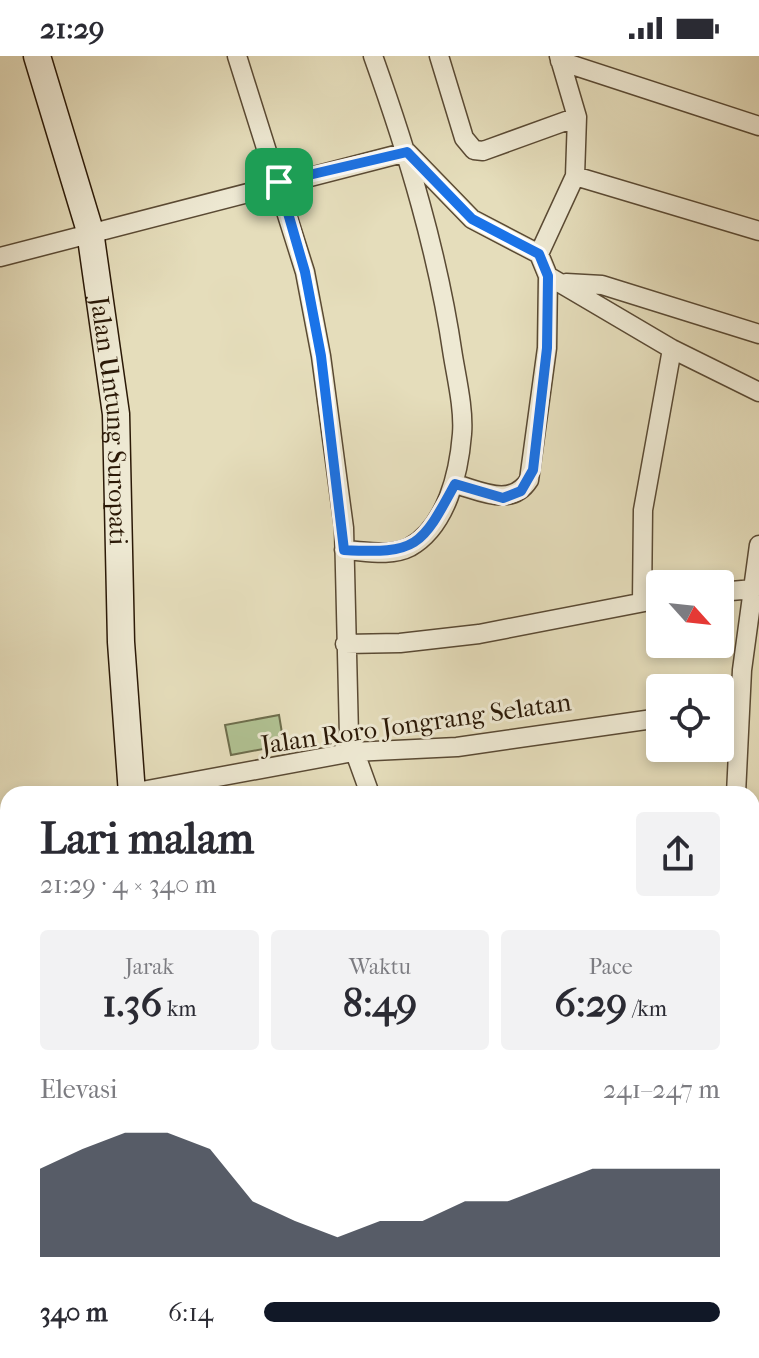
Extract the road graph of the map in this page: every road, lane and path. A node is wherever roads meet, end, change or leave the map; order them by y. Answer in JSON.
{"nodes":[{"id":1,"x":37,"y":56,"type":"edge"},
{"id":2,"x":237,"y":56,"type":"edge"},
{"id":3,"x":373,"y":56,"type":"edge"},
{"id":4,"x":439,"y":56,"type":"edge"},
{"id":5,"x":560,"y":58,"type":"edge"},
{"id":6,"x":577,"y":117,"type":"junction"},
{"id":7,"x":759,"y":126,"type":"edge"},
{"id":8,"x":407,"y":152,"type":"junction"},
{"id":9,"x":575,"y":176,"type":"junction"},
{"id":10,"x":279,"y":182,"type":"junction"},
{"id":11,"x":90,"y":231,"type":"junction"},
{"id":12,"x":759,"y":231,"type":"edge"},
{"id":13,"x":539,"y":254,"type":"junction"},
{"id":14,"x":0,"y":257,"type":"edge"},
{"id":15,"x":556,"y":279,"type":"junction"},
{"id":16,"x":759,"y":334,"type":"edge"},
{"id":17,"x":672,"y":349,"type":"junction"},
{"id":18,"x":759,"y":392,"type":"edge"},
{"id":19,"x":455,"y":484,"type":"junction"},
{"id":20,"x":759,"y":545,"type":"edge"},
{"id":21,"x":344,"y":550,"type":"junction"},
{"id":22,"x":648,"y":570,"type":"edge"},
{"id":23,"x":753,"y":589,"type":"junction"},
{"id":24,"x":734,"y":591,"type":"edge"},
{"id":25,"x":646,"y":601,"type":"edge"},
{"id":26,"x":345,"y":644,"type":"junction"},
{"id":27,"x":739,"y":708,"type":"junction"},
{"id":28,"x":734,"y":709,"type":"edge"},
{"id":29,"x":646,"y":720,"type":"edge"},
{"id":30,"x":353,"y":752,"type":"junction"},
{"id":31,"x":131,"y":786,"type":"edge"},
{"id":32,"x":170,"y":786,"type":"edge"},
{"id":33,"x":367,"y":786,"type":"edge"},
{"id":34,"x":736,"y":786,"type":"edge"}],
"edges":[{"from":1,"to":11,"type":"main road","name":"Jalan Untung Suropati"},
{"from":2,"to":10,"type":"street"},
{"from":3,"to":8,"type":"street"},
{"from":4,"to":6,"type":"street"},
{"from":5,"to":6,"type":"street"},
{"from":5,"to":7,"type":"street"},
{"from":6,"to":9,"type":"street"},
{"from":8,"to":10,"type":"street"},
{"from":8,"to":13,"type":"street"},
{"from":8,"to":19,"type":"street"},
{"from":9,"to":12,"type":"street"},
{"from":9,"to":13,"type":"street"},
{"from":10,"to":11,"type":"street"},
{"from":10,"to":21,"type":"street"},
{"from":11,"to":14,"type":"street"},
{"from":11,"to":31,"type":"main road","name":"Jalan Untung Suropati"},
{"from":13,"to":15,"type":"street"},
{"from":15,"to":16,"type":"street"},
{"from":15,"to":17,"type":"street"},
{"from":15,"to":19,"type":"street"},
{"from":17,"to":18,"type":"street"},
{"from":17,"to":22,"type":"street"},
{"from":19,"to":21,"type":"street"},
{"from":20,"to":23,"type":"street"},
{"from":21,"to":26,"type":"street"},
{"from":23,"to":24,"type":"street"},
{"from":23,"to":27,"type":"street"},
{"from":25,"to":26,"type":"street"},
{"from":26,"to":30,"type":"street"},
{"from":27,"to":28,"type":"street"},
{"from":27,"to":34,"type":"street"},
{"from":29,"to":30,"type":"street","name":"Jalan Roro Jongrang Selatan"},
{"from":30,"to":32,"type":"street","name":"Jalan Roro Jongrang Selatan"},
{"from":30,"to":33,"type":"street"}]}
